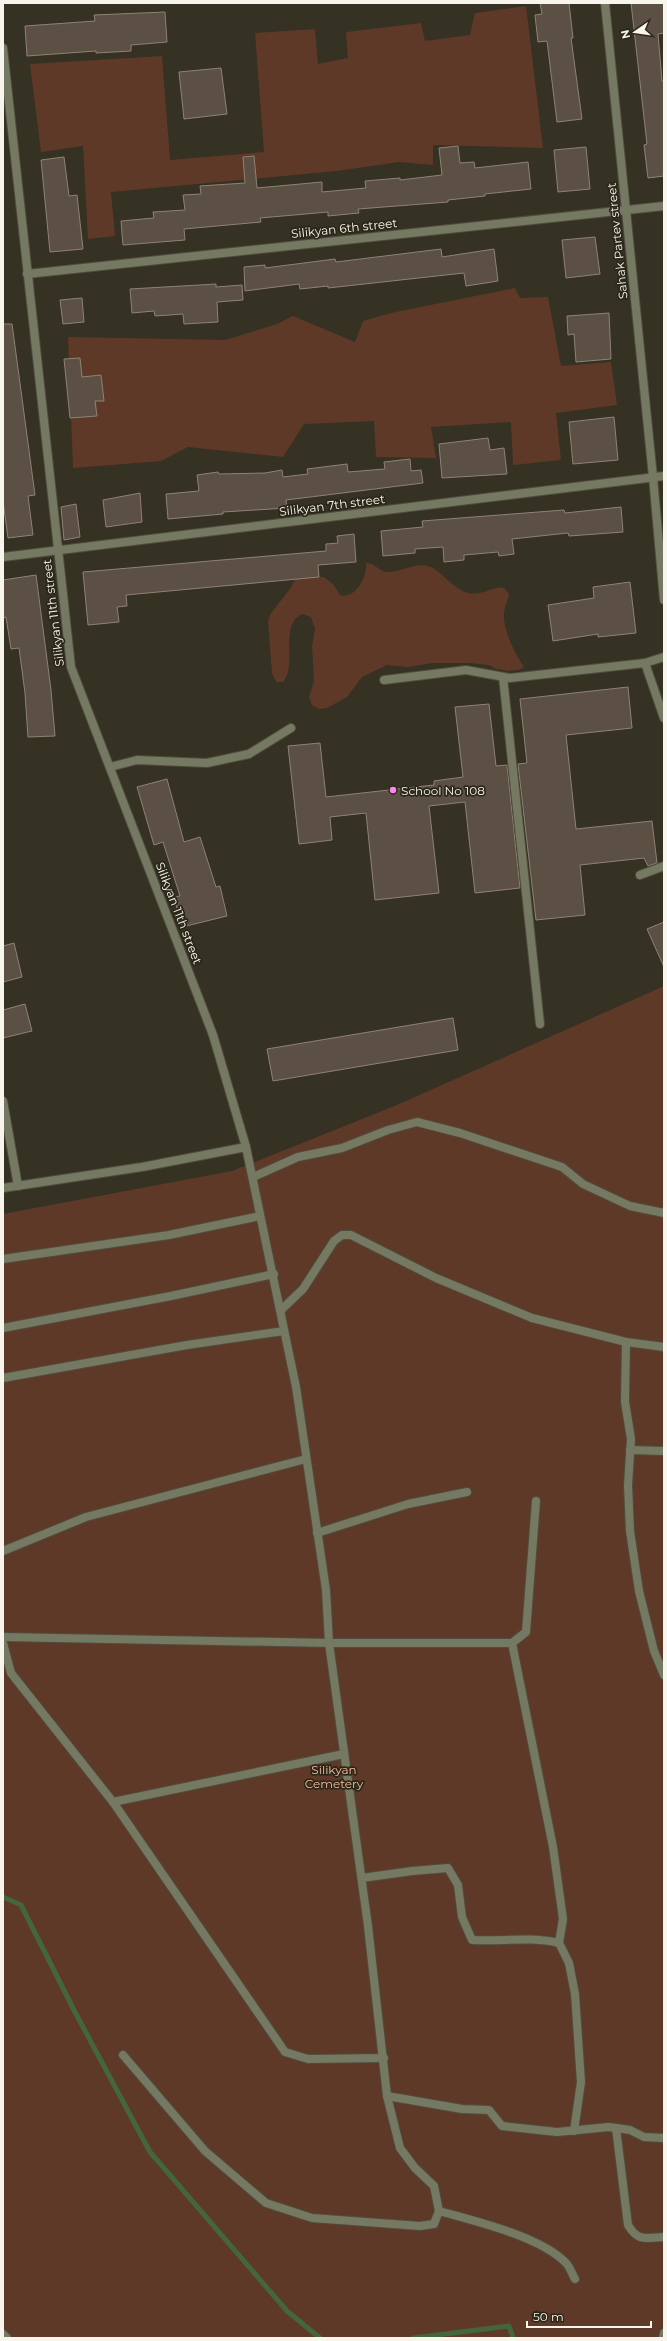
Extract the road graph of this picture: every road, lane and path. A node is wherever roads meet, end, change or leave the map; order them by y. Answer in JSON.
{"nodes":[{"id":1,"x":605,"y":3,"type":"edge"},
{"id":2,"x":3,"y":48,"type":"edge"},
{"id":3,"x":664,"y":206,"type":"edge"},
{"id":4,"x":626,"y":211,"type":"junction"},
{"id":5,"x":27,"y":274,"type":"junction"},
{"id":6,"x":664,"y":476,"type":"edge"},
{"id":7,"x":654,"y":478,"type":"junction"},
{"id":8,"x":58,"y":550,"type":"junction"},
{"id":9,"x":3,"y":556,"type":"edge"},
{"id":10,"x":664,"y":600,"type":"edge"},
{"id":11,"x":664,"y":657,"type":"edge"},
{"id":12,"x":645,"y":663,"type":"junction"},
{"id":13,"x":503,"y":677,"type":"junction"},
{"id":14,"x":384,"y":680,"type":"dead end"},
{"id":15,"x":664,"y":718,"type":"edge"},
{"id":16,"x":291,"y":728,"type":"dead end"},
{"id":17,"x":110,"y":767,"type":"junction"},
{"id":18,"x":664,"y":866,"type":"edge"},
{"id":19,"x":640,"y":875,"type":"dead end"},
{"id":20,"x":540,"y":1024,"type":"dead end"},
{"id":21,"x":3,"y":1101,"type":"edge"},
{"id":22,"x":246,"y":1147,"type":"junction"},
{"id":23,"x":253,"y":1177,"type":"junction"},
{"id":24,"x":18,"y":1186,"type":"junction"},
{"id":25,"x":3,"y":1188,"type":"edge"},
{"id":26,"x":664,"y":1213,"type":"edge"},
{"id":27,"x":260,"y":1216,"type":"junction"},
{"id":28,"x":3,"y":1259,"type":"edge"},
{"id":29,"x":274,"y":1274,"type":"junction"},
{"id":30,"x":281,"y":1310,"type":"junction"},
{"id":31,"x":3,"y":1328,"type":"edge"},
{"id":32,"x":284,"y":1331,"type":"junction"},
{"id":33,"x":626,"y":1342,"type":"junction"},
{"id":34,"x":664,"y":1347,"type":"edge"},
{"id":35,"x":3,"y":1378,"type":"edge"},
{"id":36,"x":630,"y":1450,"type":"junction"},
{"id":37,"x":664,"y":1451,"type":"edge"},
{"id":38,"x":306,"y":1459,"type":"junction"},
{"id":39,"x":467,"y":1492,"type":"dead end"},
{"id":40,"x":536,"y":1501,"type":"dead end"},
{"id":41,"x":317,"y":1532,"type":"junction"},
{"id":42,"x":3,"y":1551,"type":"edge"},
{"id":43,"x":3,"y":1637,"type":"edge"},
{"id":44,"x":3,"y":1643,"type":"edge"},
{"id":45,"x":512,"y":1643,"type":"junction"},
{"id":46,"x":329,"y":1644,"type":"junction"},
{"id":47,"x":664,"y":1675,"type":"edge"},
{"id":48,"x":344,"y":1754,"type":"junction"},
{"id":49,"x":113,"y":1802,"type":"junction"},
{"id":50,"x":362,"y":1878,"type":"junction"},
{"id":51,"x":559,"y":1944,"type":"junction"},
{"id":52,"x":123,"y":2055,"type":"dead end"},
{"id":53,"x":384,"y":2058,"type":"junction"},
{"id":54,"x":387,"y":2096,"type":"junction"},
{"id":55,"x":616,"y":2128,"type":"junction"},
{"id":56,"x":574,"y":2131,"type":"junction"},
{"id":57,"x":664,"y":2138,"type":"edge"},
{"id":58,"x":438,"y":2211,"type":"junction"},
{"id":59,"x":664,"y":2238,"type":"edge"},
{"id":60,"x":575,"y":2279,"type":"dead end"},
{"id":61,"x":664,"y":2333,"type":"edge"},
{"id":62,"x":3,"y":2334,"type":"edge"},
{"id":63,"x":7,"y":2338,"type":"edge"},
{"id":64,"x":663,"y":2338,"type":"edge"}],
"edges":[{"from":1,"to":4,"type":"street","name":"Sahak Partev street"},
{"from":2,"to":5,"type":"street","name":"Silikyan 11th street"},
{"from":3,"to":4,"type":"street","name":"Silikyan 6th street"},
{"from":4,"to":5,"type":"street","name":"Silikyan 6th street"},
{"from":4,"to":7,"type":"street","name":"Sahak Partev street"},
{"from":5,"to":8,"type":"street","name":"Silikyan 11th street"},
{"from":6,"to":7,"type":"street","name":"Silikyan 7th street"},
{"from":7,"to":8,"type":"street","name":"Silikyan 7th street"},
{"from":7,"to":10,"type":"street","name":"Sahak Partev street"},
{"from":8,"to":9,"type":"street","name":"Silikyan 7th street"},
{"from":8,"to":17,"type":"street","name":"Silikyan 11th street"},
{"from":11,"to":12,"type":"street"},
{"from":12,"to":13,"type":"street"},
{"from":12,"to":15,"type":"street"},
{"from":13,"to":14,"type":"street"},
{"from":13,"to":20,"type":"street"},
{"from":16,"to":17,"type":"street"},
{"from":17,"to":22,"type":"street","name":"Silikyan 11th street"},
{"from":18,"to":19,"type":"street"},
{"from":21,"to":24,"type":"street"},
{"from":22,"to":23,"type":"street","name":"Silikyan 11th street"},
{"from":22,"to":24,"type":"street"},
{"from":23,"to":26,"type":"street"},
{"from":23,"to":27,"type":"street","name":"Silikyan 11th street"},
{"from":24,"to":25,"type":"street"},
{"from":27,"to":28,"type":"street"},
{"from":27,"to":29,"type":"street","name":"Silikyan 11th street"},
{"from":29,"to":30,"type":"street","name":"Silikyan 11th street"},
{"from":29,"to":31,"type":"street"},
{"from":30,"to":32,"type":"street","name":"Silikyan 11th street"},
{"from":30,"to":33,"type":"street"},
{"from":32,"to":35,"type":"street"},
{"from":32,"to":38,"type":"street","name":"Silikyan 11th street"},
{"from":33,"to":34,"type":"street"},
{"from":33,"to":36,"type":"street"},
{"from":36,"to":37,"type":"street"},
{"from":36,"to":47,"type":"street"},
{"from":38,"to":41,"type":"street","name":"Silikyan 11th street"},
{"from":38,"to":42,"type":"street"},
{"from":39,"to":41,"type":"street"},
{"from":40,"to":45,"type":"street"},
{"from":41,"to":46,"type":"street","name":"Silikyan 11th street"},
{"from":43,"to":46,"type":"street"},
{"from":44,"to":49,"type":"street"},
{"from":45,"to":46,"type":"street"},
{"from":45,"to":51,"type":"street"},
{"from":46,"to":48,"type":"street","name":"Silikyan 11th street"},
{"from":48,"to":49,"type":"street"},
{"from":48,"to":50,"type":"street","name":"Silikyan 11th street"},
{"from":49,"to":53,"type":"street"},
{"from":50,"to":51,"type":"street"},
{"from":50,"to":53,"type":"street","name":"Silikyan 11th street"},
{"from":51,"to":56,"type":"street"},
{"from":52,"to":58,"type":"street"},
{"from":53,"to":54,"type":"street","name":"Silikyan 11th street"},
{"from":54,"to":56,"type":"street"},
{"from":54,"to":58,"type":"street","name":"Silikyan 11th street"},
{"from":55,"to":56,"type":"street"},
{"from":55,"to":57,"type":"street"},
{"from":55,"to":59,"type":"street"},
{"from":58,"to":60,"type":"street"},
{"from":61,"to":64,"type":"street"},
{"from":62,"to":63,"type":"street"}]}
